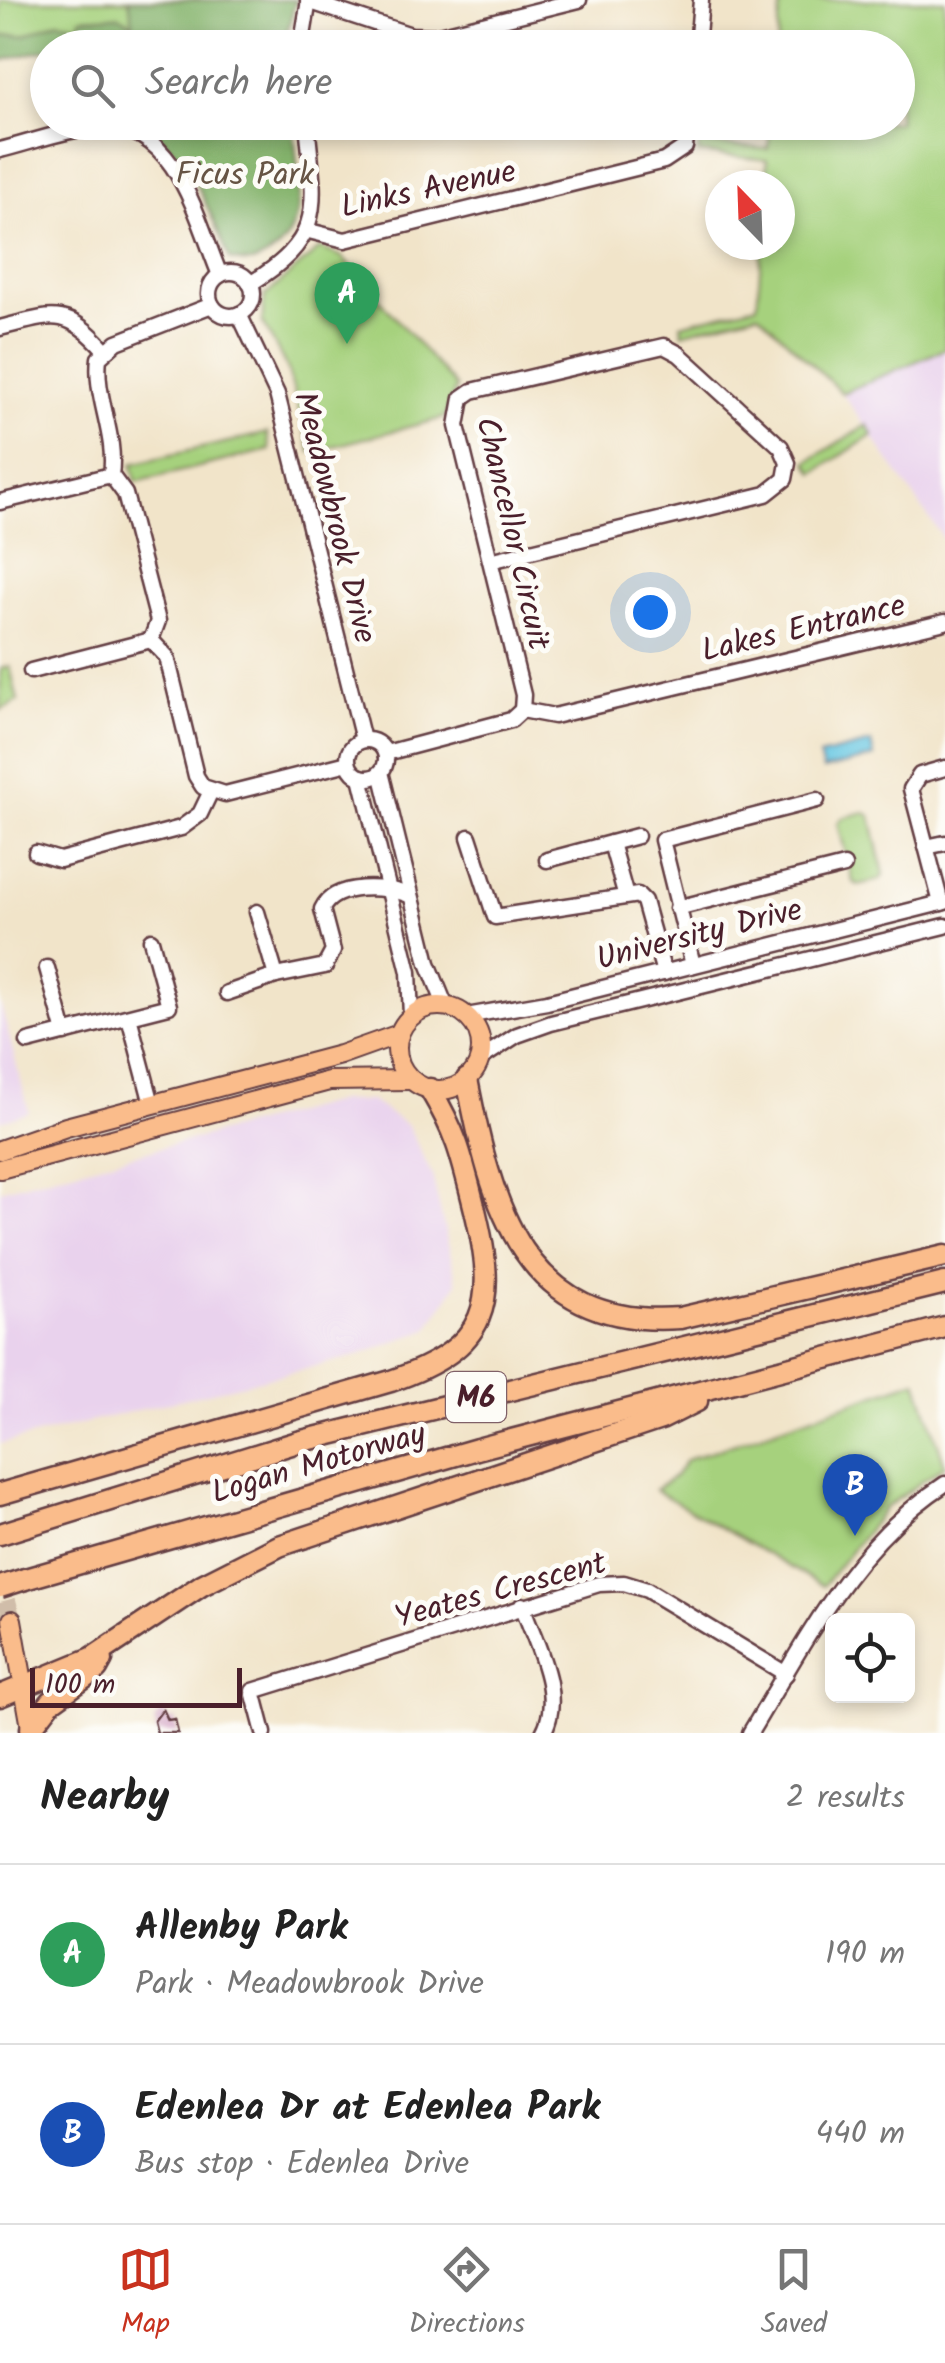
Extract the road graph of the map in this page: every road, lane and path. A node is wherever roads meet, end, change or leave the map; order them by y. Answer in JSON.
{"nodes":[{"id":1,"x":308,"y":0,"type":"edge"},
{"id":2,"x":579,"y":0,"type":"edge"},
{"id":3,"x":701,"y":0,"type":"edge"},
{"id":4,"x":304,"y":30,"type":"edge"},
{"id":5,"x":396,"y":30,"type":"edge"},
{"id":6,"x":459,"y":30,"type":"edge"},
{"id":7,"x":698,"y":30,"type":"edge"},
{"id":8,"x":42,"y":140,"type":"edge"},
{"id":9,"x":146,"y":140,"type":"edge"},
{"id":10,"x":308,"y":140,"type":"edge"},
{"id":11,"x":686,"y":140,"type":"edge"},
{"id":12,"x":0,"y":150,"type":"edge"},
{"id":13,"x":309,"y":231,"type":"junction"},
{"id":14,"x":220,"y":275,"type":"junction"},
{"id":15,"x":250,"y":284,"type":"junction"},
{"id":16,"x":212,"y":305,"type":"junction"},
{"id":17,"x":240,"y":314,"type":"junction"},
{"id":18,"x":0,"y":328,"type":"edge"},
{"id":19,"x":104,"y":349,"type":"junction"},
{"id":20,"x":110,"y":474,"type":"junction"},
{"id":21,"x":0,"y":502,"type":"edge"},
{"id":22,"x":490,"y":561,"type":"junction"},
{"id":23,"x":945,"y":622,"type":"edge"},
{"id":24,"x":151,"y":640,"type":"junction"},
{"id":25,"x":31,"y":671,"type":"dead end"},
{"id":26,"x":522,"y":710,"type":"junction"},
{"id":27,"x":363,"y":740,"type":"junction"},
{"id":28,"x":386,"y":753,"type":"junction"},
{"id":29,"x":348,"y":763,"type":"junction"},
{"id":30,"x":945,"y":768,"type":"edge"},
{"id":31,"x":381,"y":772,"type":"junction"},
{"id":32,"x":362,"y":778,"type":"junction"},
{"id":33,"x":211,"y":791,"type":"junction"},
{"id":34,"x":817,"y":800,"type":"dead end"},
{"id":35,"x":637,"y":836,"type":"dead end"},
{"id":36,"x":469,"y":838,"type":"dead end"},
{"id":37,"x":611,"y":843,"type":"junction"},
{"id":38,"x":945,"y":843,"type":"edge"},
{"id":39,"x":926,"y":848,"type":"junction"},
{"id":40,"x":36,"y":853,"type":"dead end"},
{"id":41,"x":547,"y":860,"type":"dead end"},
{"id":42,"x":844,"y":866,"type":"dead end"},
{"id":43,"x":389,"y":887,"type":"junction"},
{"id":44,"x":625,"y":893,"type":"junction"},
{"id":45,"x":409,"y":895,"type":"junction"},
{"id":46,"x":943,"y":902,"type":"edge"},
{"id":47,"x":678,"y":908,"type":"junction"},
{"id":48,"x":257,"y":912,"type":"dead end"},
{"id":49,"x":945,"y":926,"type":"edge"},
{"id":50,"x":151,"y":940,"type":"dead end"},
{"id":51,"x":693,"y":966,"type":"junction"},
{"id":52,"x":46,"y":968,"type":"dead end"},
{"id":53,"x":664,"y":973,"type":"junction"},
{"id":54,"x":276,"y":976,"type":"junction"},
{"id":55,"x":226,"y":993,"type":"dead end"},
{"id":56,"x":446,"y":1007,"type":"junction"},
{"id":57,"x":412,"y":1016,"type":"junction"},
{"id":58,"x":466,"y":1016,"type":"junction"},
{"id":59,"x":129,"y":1017,"type":"junction"},
{"id":60,"x":64,"y":1033,"type":"junction"},
{"id":61,"x":399,"y":1034,"type":"junction"},
{"id":62,"x":28,"y":1042,"type":"dead end"},
{"id":63,"x":480,"y":1060,"type":"junction"},
{"id":64,"x":467,"y":1079,"type":"junction"},
{"id":65,"x":420,"y":1084,"type":"junction"},
{"id":66,"x":152,"y":1104,"type":"junction"},
{"id":67,"x":0,"y":1150,"type":"edge"},
{"id":68,"x":0,"y":1170,"type":"edge"},
{"id":69,"x":945,"y":1256,"type":"edge"},
{"id":70,"x":945,"y":1282,"type":"edge"},
{"id":71,"x":945,"y":1327,"type":"edge"},
{"id":72,"x":734,"y":1382,"type":"junction"},
{"id":73,"x":945,"y":1484,"type":"edge"},
{"id":74,"x":1,"y":1493,"type":"edge"},
{"id":75,"x":6,"y":1531,"type":"edge"},
{"id":76,"x":0,"y":1587,"type":"edge"},
{"id":77,"x":522,"y":1605,"type":"junction"},
{"id":78,"x":12,"y":1620,"type":"tunnel mouth"},
{"id":79,"x":108,"y":1650,"type":"junction"},
{"id":80,"x":786,"y":1674,"type":"junction"},
{"id":81,"x":23,"y":1687,"type":"junction"},
{"id":82,"x":0,"y":1696,"type":"edge"},
{"id":83,"x":31,"y":1730,"type":"edge"},
{"id":84,"x":264,"y":1733,"type":"edge"},
{"id":85,"x":543,"y":1733,"type":"edge"},
{"id":86,"x":750,"y":1733,"type":"edge"}],
"edges":[{"from":1,"to":4,"type":"street"},
{"from":1,"to":5,"type":"street"},
{"from":2,"to":6,"type":"street"},
{"from":3,"to":7,"type":"street"},
{"from":8,"to":12,"type":"street"},
{"from":9,"to":14,"type":"street"},
{"from":10,"to":13,"type":"street"},
{"from":11,"to":13,"type":"street","name":"Links Avenue"},
{"from":13,"to":15,"type":"street"},
{"from":14,"to":15,"type":"street"},
{"from":14,"to":16,"type":"street"},
{"from":15,"to":17,"type":"street"},
{"from":16,"to":17,"type":"street"},
{"from":16,"to":19,"type":"street"},
{"from":17,"to":27,"type":"street","name":"Meadowbrook Drive"},
{"from":18,"to":19,"type":"street"},
{"from":19,"to":20,"type":"street"},
{"from":20,"to":21,"type":"street"},
{"from":20,"to":24,"type":"street"},
{"from":22,"to":22,"type":"street","name":"Chancellor Circuit"},
{"from":22,"to":26,"type":"street","name":"Chancellor Circuit"},
{"from":23,"to":26,"type":"street","name":"Lakes Entrance"},
{"from":24,"to":25,"type":"street"},
{"from":24,"to":33,"type":"street"},
{"from":26,"to":28,"type":"street","name":"Lakes Entrance"},
{"from":27,"to":28,"type":"street"},
{"from":27,"to":29,"type":"street"},
{"from":28,"to":31,"type":"street"},
{"from":29,"to":32,"type":"street"},
{"from":29,"to":33,"type":"street"},
{"from":30,"to":39,"type":"street"},
{"from":31,"to":32,"type":"street"},
{"from":31,"to":45,"type":"street"},
{"from":32,"to":43,"type":"street"},
{"from":33,"to":40,"type":"street"},
{"from":34,"to":47,"type":"street"},
{"from":35,"to":37,"type":"street"},
{"from":36,"to":44,"type":"street"},
{"from":37,"to":41,"type":"street"},
{"from":37,"to":44,"type":"street"},
{"from":38,"to":39,"type":"street"},
{"from":39,"to":46,"type":"street"},
{"from":42,"to":47,"type":"street"},
{"from":43,"to":45,"type":"street"},
{"from":43,"to":54,"type":"street"},
{"from":43,"to":57,"type":"street"},
{"from":44,"to":53,"type":"street"},
{"from":45,"to":56,"type":"street"},
{"from":46,"to":51,"type":"street","name":"University Drive"},
{"from":47,"to":51,"type":"street"},
{"from":48,"to":54,"type":"street"},
{"from":49,"to":63,"type":"street","name":"University Drive"},
{"from":50,"to":59,"type":"street"},
{"from":51,"to":53,"type":"street","name":"University Drive"},
{"from":52,"to":60,"type":"street"},
{"from":53,"to":58,"type":"street","name":"University Drive"},
{"from":54,"to":55,"type":"street"},
{"from":56,"to":57,"type":"main road"},
{"from":56,"to":58,"type":"main road"},
{"from":57,"to":61,"type":"main road"},
{"from":58,"to":63,"type":"main road"},
{"from":59,"to":60,"type":"street"},
{"from":59,"to":66,"type":"street"},
{"from":60,"to":62,"type":"street"},
{"from":61,"to":65,"type":"main road"},
{"from":61,"to":66,"type":"main road"},
{"from":63,"to":64,"type":"main road"},
{"from":64,"to":65,"type":"main road"},
{"from":64,"to":69,"type":"highway"},
{"from":65,"to":68,"type":"main road"},
{"from":65,"to":74,"type":"highway"},
{"from":66,"to":67,"type":"main road"},
{"from":70,"to":75,"type":"highway","name":"Logan Motorway","number":"M6"},
{"from":71,"to":72,"type":"highway","name":"Logan Motorway","number":"M6"},
{"from":72,"to":76,"type":"highway","name":"Logan Motorway","number":"M6","bridge":true},
{"from":72,"to":79,"type":"highway"},
{"from":73,"to":80,"type":"street"},
{"from":77,"to":80,"type":"street","name":"Yeates Crescent"},
{"from":77,"to":84,"type":"street","name":"Yeates Crescent"},
{"from":77,"to":85,"type":"street"},
{"from":78,"to":81,"type":"main road"},
{"from":79,"to":81,"type":"highway"},
{"from":79,"to":83,"type":"highway"},
{"from":80,"to":86,"type":"street"},
{"from":81,"to":82,"type":"highway"},
{"from":81,"to":83,"type":"main road"}]}
